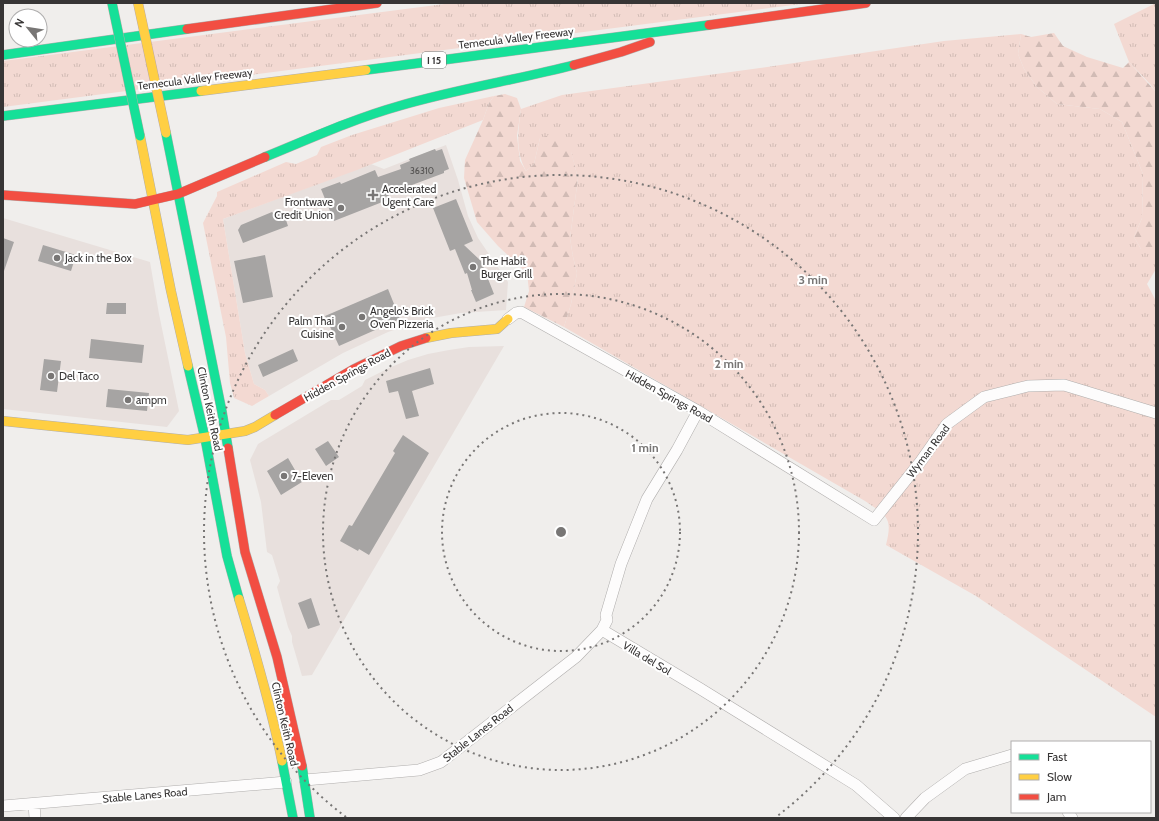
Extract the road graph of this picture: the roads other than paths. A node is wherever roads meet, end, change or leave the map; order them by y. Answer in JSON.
{"nodes":[{"id":1,"x":112,"y":3,"type":"edge"},
{"id":2,"x":138,"y":3,"type":"edge"},
{"id":3,"x":377,"y":3,"type":"edge"},
{"id":4,"x":866,"y":3,"type":"edge"},
{"id":5,"x":698,"y":27,"type":"junction"},
{"id":6,"x":3,"y":55,"type":"edge"},
{"id":7,"x":3,"y":116,"type":"edge"},
{"id":8,"x":178,"y":194,"type":"junction"},
{"id":9,"x":3,"y":195,"type":"edge"},
{"id":10,"x":152,"y":200,"type":"junction"},
{"id":11,"x":508,"y":319,"type":"joint"},
{"id":12,"x":698,"y":411,"type":"junction"},
{"id":13,"x":1156,"y":413,"type":"edge"},
{"id":14,"x":3,"y":421,"type":"edge"},
{"id":15,"x":225,"y":434,"type":"junction"},
{"id":16,"x":205,"y":438,"type":"junction"},
{"id":17,"x":874,"y":520,"type":"joint"},
{"id":18,"x":602,"y":630,"type":"junction"},
{"id":19,"x":259,"y":665,"type":"junction"},
{"id":20,"x":1011,"y":755,"type":"edge"},
{"id":21,"x":305,"y":780,"type":"junction"},
{"id":22,"x":286,"y":782,"type":"junction"},
{"id":23,"x":34,"y":804,"type":"junction"},
{"id":24,"x":3,"y":806,"type":"edge"},
{"id":25,"x":35,"y":818,"type":"edge"},
{"id":26,"x":293,"y":818,"type":"edge"},
{"id":27,"x":302,"y":818,"type":"edge"},
{"id":28,"x":310,"y":818,"type":"edge"},
{"id":29,"x":894,"y":818,"type":"edge"},
{"id":30,"x":906,"y":818,"type":"edge"}],
"edges":[{"from":1,"to":10,"type":"main road","name":"Clinton Keith Road","bridge":true},
{"from":2,"to":8,"type":"main road","name":"Clinton Keith Road","bridge":true},
{"from":3,"to":6,"type":"main road"},
{"from":4,"to":5,"type":"main road","name":"Temecula Valley Freeway","number":"I 15"},
{"from":5,"to":7,"type":"main road","name":"Temecula Valley Freeway","number":"I 15"},
{"from":5,"to":8,"type":"main road"},
{"from":8,"to":10,"type":"main road"},
{"from":8,"to":15,"type":"main road","name":"Clinton Keith Road"},
{"from":9,"to":10,"type":"main road"},
{"from":10,"to":16,"type":"main road","name":"Clinton Keith Road"},
{"from":11,"to":12,"type":"street","name":"Hidden Springs Road"},
{"from":11,"to":15,"type":"main road","name":"Hidden Springs Road"},
{"from":12,"to":17,"type":"street","name":"Hidden Springs Road"},
{"from":12,"to":18,"type":"street"},
{"from":13,"to":17,"type":"street","name":"Wyman Road"},
{"from":14,"to":16,"type":"main road","name":"Hidden Springs Road"},
{"from":15,"to":16,"type":"main road","name":"Hidden Springs Road"},
{"from":15,"to":21,"type":"main road","name":"Clinton Keith Road"},
{"from":16,"to":19,"type":"main road","name":"Clinton Keith Road"},
{"from":18,"to":21,"type":"street","name":"Stable Lanes Road"},
{"from":18,"to":29,"type":"street","name":"Villa del Sol"},
{"from":19,"to":21,"type":"main road"},
{"from":19,"to":22,"type":"main road","name":"Clinton Keith Road"},
{"from":20,"to":30,"type":"street"},
{"from":21,"to":28,"type":"main road","name":"Clinton Keith Road"},
{"from":22,"to":23,"type":"street","name":"Stable Lanes Road"},
{"from":22,"to":26,"type":"main road","name":"Clinton Keith Road"},
{"from":22,"to":27,"type":"main road"},
{"from":23,"to":24,"type":"street","name":"Stable Lanes Road"},
{"from":23,"to":25,"type":"street"}]}
